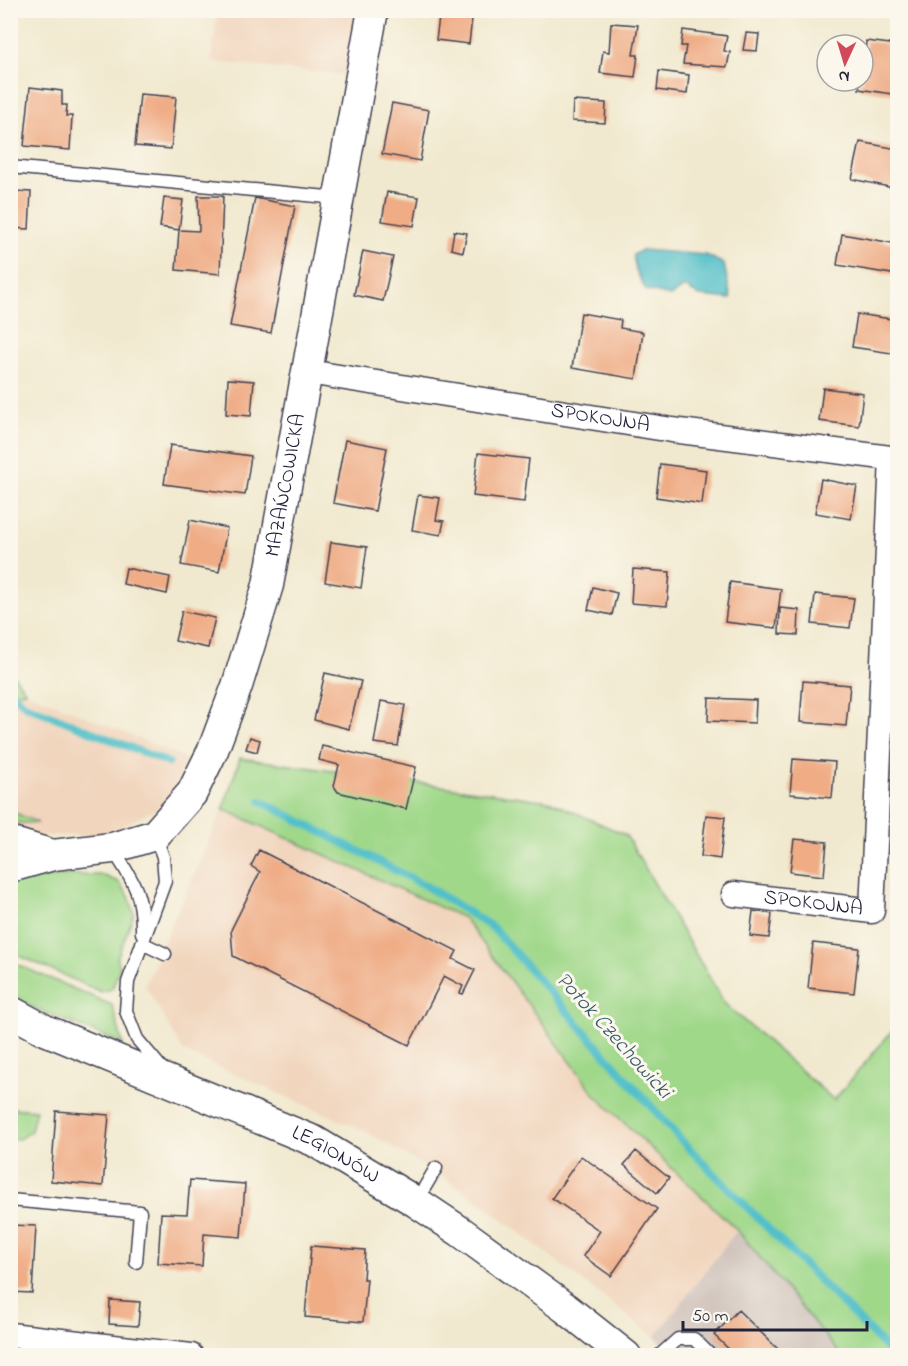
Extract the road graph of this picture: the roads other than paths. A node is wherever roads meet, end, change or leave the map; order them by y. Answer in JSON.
{"nodes":[{"id":1,"x":373,"y":10,"type":"edge"},
{"id":2,"x":10,"y":167,"type":"edge"},
{"id":3,"x":339,"y":198,"type":"junction"},
{"id":4,"x":308,"y":372,"type":"junction"},
{"id":5,"x":895,"y":459,"type":"edge"},
{"id":6,"x":155,"y":836,"type":"junction"},
{"id":7,"x":10,"y":842,"type":"edge"},
{"id":8,"x":112,"y":848,"type":"junction"},
{"id":9,"x":53,"y":855,"type":"junction"},
{"id":10,"x":10,"y":867,"type":"edge"},
{"id":11,"x":734,"y":894,"type":"dead end"},
{"id":12,"x":142,"y":944,"type":"junction"},
{"id":13,"x":165,"y":954,"type":"dead end"},
{"id":14,"x":10,"y":1011,"type":"edge"},
{"id":15,"x":172,"y":1081,"type":"junction"},
{"id":16,"x":436,"y":1168,"type":"dead end"},
{"id":17,"x":10,"y":1200,"type":"edge"},
{"id":18,"x":417,"y":1202,"type":"junction"},
{"id":19,"x":136,"y":1262,"type":"dead end"},
{"id":20,"x":10,"y":1335,"type":"edge"},
{"id":21,"x":191,"y":1356,"type":"edge"},
{"id":22,"x":626,"y":1356,"type":"edge"},
{"id":23,"x":659,"y":1356,"type":"edge"},
{"id":24,"x":711,"y":1356,"type":"edge"}],
"edges":[{"from":1,"to":3,"type":"street","name":"MAZAŃCOWICKA"},
{"from":2,"to":3,"type":"lane"},
{"from":3,"to":4,"type":"street","name":"MAZAŃCOWICKA"},
{"from":4,"to":5,"type":"street","name":"SPOKOJNA"},
{"from":4,"to":6,"type":"street","name":"MAZAŃCOWICKA"},
{"from":5,"to":11,"type":"street","name":"SPOKOJNA"},
{"from":6,"to":8,"type":"street"},
{"from":6,"to":12,"type":"lane"},
{"from":7,"to":9,"type":"street"},
{"from":8,"to":9,"type":"street"},
{"from":8,"to":12,"type":"lane"},
{"from":9,"to":10,"type":"street"},
{"from":12,"to":13,"type":"lane"},
{"from":12,"to":15,"type":"lane"},
{"from":14,"to":15,"type":"street","name":"LEGIONÓW"},
{"from":15,"to":18,"type":"street","name":"LEGIONÓW"},
{"from":16,"to":18,"type":"lane"},
{"from":17,"to":19,"type":"lane"},
{"from":18,"to":22,"type":"street","name":"LEGIONÓW"},
{"from":20,"to":21,"type":"street"},
{"from":23,"to":24,"type":"lane"}]}
